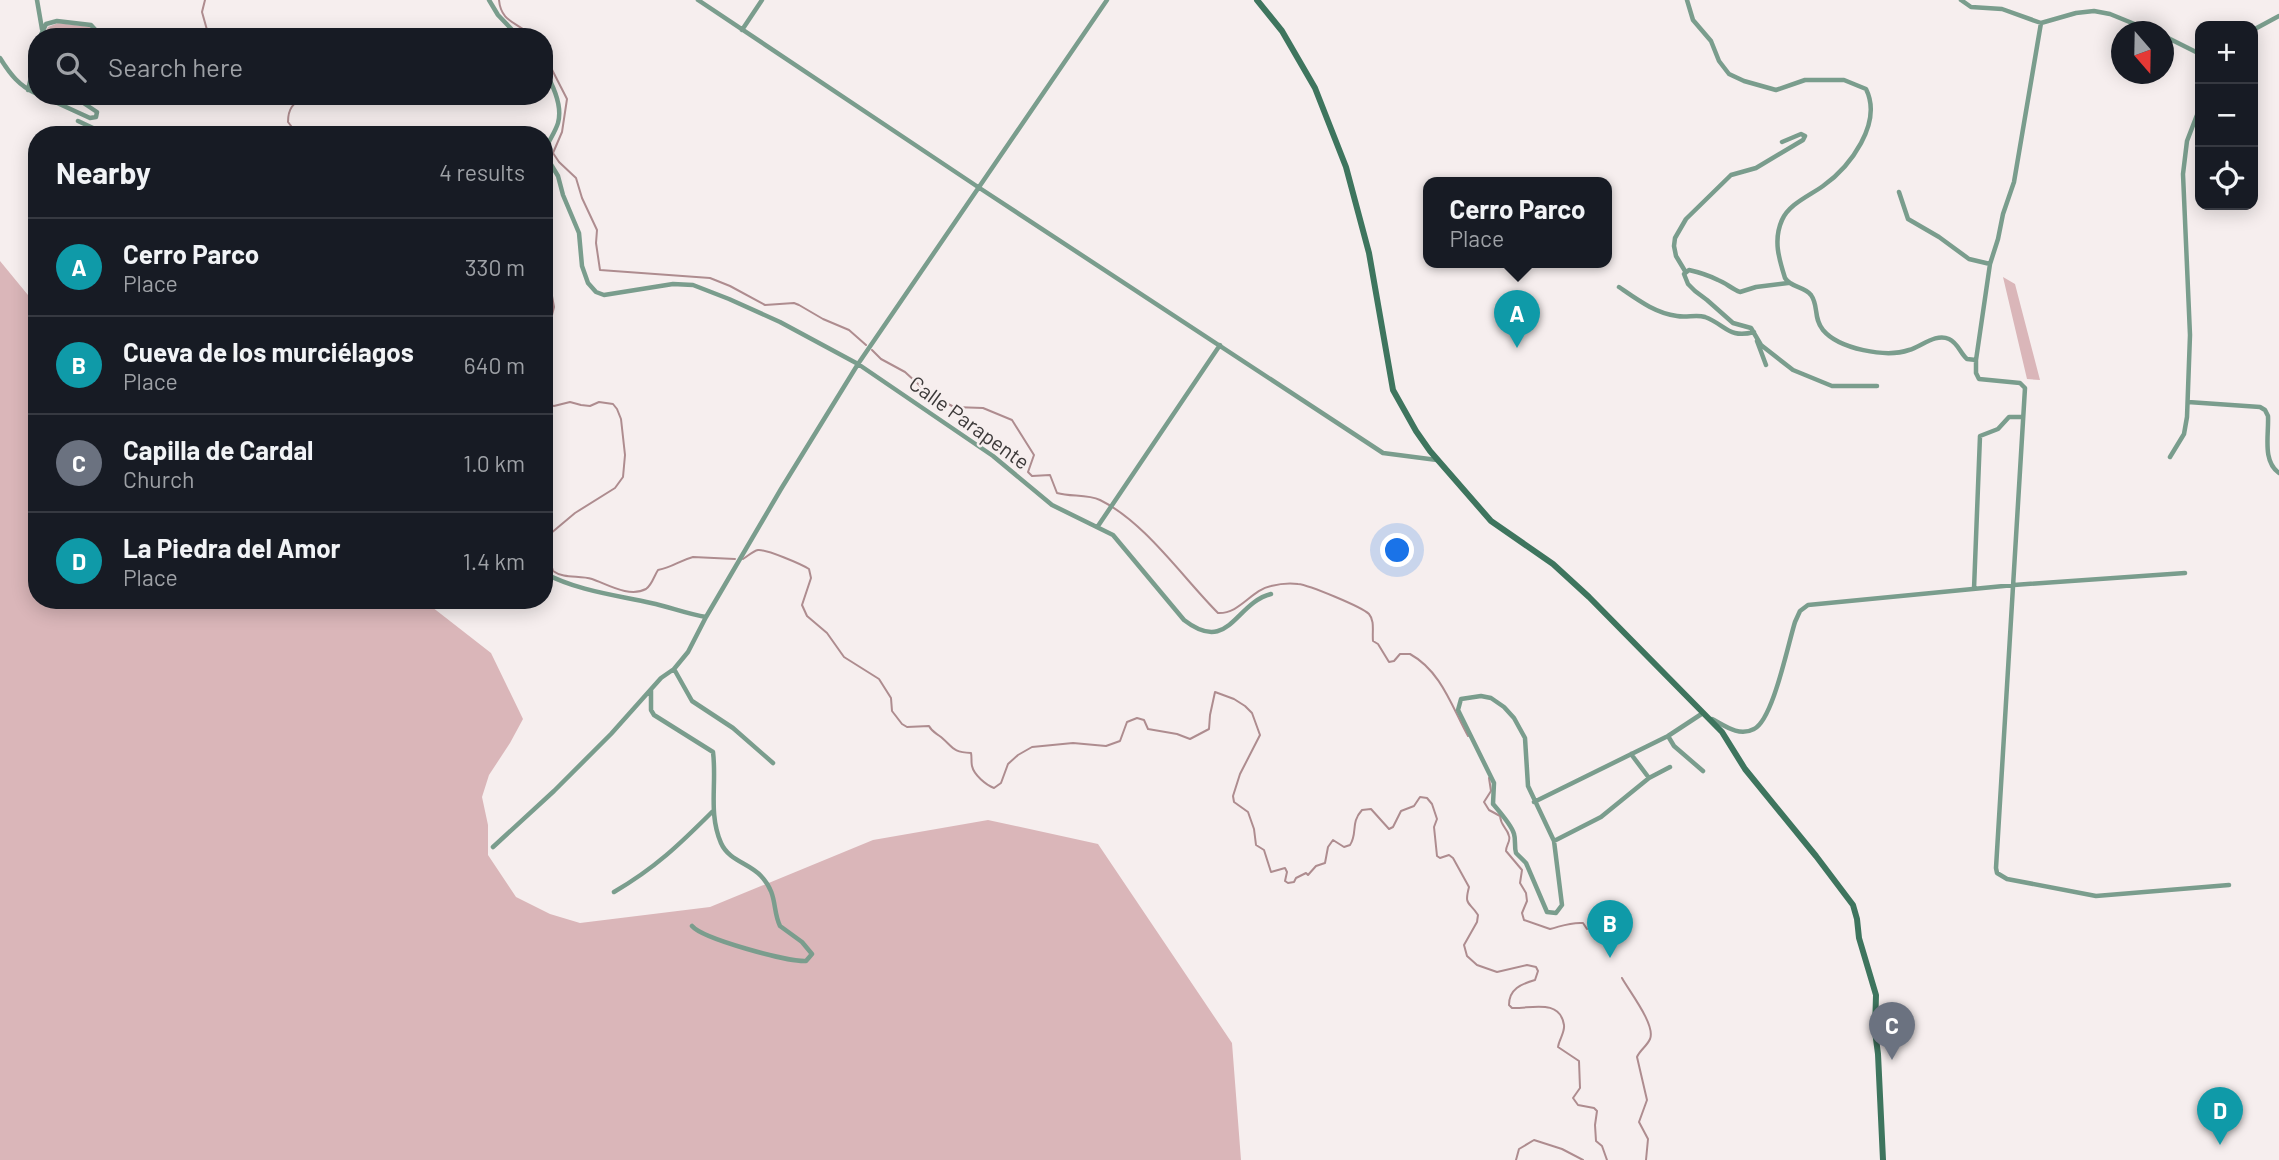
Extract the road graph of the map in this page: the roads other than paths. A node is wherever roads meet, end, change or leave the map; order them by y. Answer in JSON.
{"nodes":[{"id":1,"x":37,"y":0,"type":"edge"},
{"id":2,"x":489,"y":0,"type":"edge"},
{"id":3,"x":698,"y":0,"type":"edge"},
{"id":4,"x":762,"y":0,"type":"edge"},
{"id":5,"x":1107,"y":0,"type":"edge"},
{"id":6,"x":1257,"y":0,"type":"edge"},
{"id":7,"x":1687,"y":0,"type":"edge"},
{"id":8,"x":1961,"y":0,"type":"edge"},
{"id":9,"x":2279,"y":16,"type":"edge"},
{"id":10,"x":2127,"y":21,"type":"edge"},
{"id":11,"x":2041,"y":23,"type":"junction"},
{"id":12,"x":2258,"y":27,"type":"edge"},
{"id":13,"x":42,"y":28,"type":"edge"},
{"id":14,"x":43,"y":28,"type":"edge"},
{"id":15,"x":94,"y":28,"type":"edge"},
{"id":16,"x":510,"y":28,"type":"edge"},
{"id":17,"x":743,"y":30,"type":"junction"},
{"id":18,"x":2174,"y":41,"type":"edge"},
{"id":19,"x":2195,"y":52,"type":"edge"},
{"id":20,"x":0,"y":58,"type":"edge"},
{"id":21,"x":553,"y":87,"type":"edge"},
{"id":22,"x":28,"y":89,"type":"edge"},
{"id":23,"x":62,"y":105,"type":"edge"},
{"id":24,"x":89,"y":105,"type":"edge"},
{"id":25,"x":2195,"y":120,"type":"edge"},
{"id":26,"x":78,"y":121,"type":"dead end"},
{"id":27,"x":89,"y":126,"type":"edge"},
{"id":28,"x":553,"y":133,"type":"edge"},
{"id":29,"x":1782,"y":142,"type":"dead end"},
{"id":30,"x":553,"y":168,"type":"edge"},
{"id":31,"x":978,"y":187,"type":"junction"},
{"id":32,"x":1899,"y":192,"type":"dead end"},
{"id":33,"x":1990,"y":264,"type":"junction"},
{"id":34,"x":1685,"y":271,"type":"junction"},
{"id":35,"x":1788,"y":283,"type":"junction"},
{"id":36,"x":1619,"y":287,"type":"dead end"},
{"id":37,"x":1754,"y":332,"type":"junction"},
{"id":38,"x":1757,"y":340,"type":"junction"},
{"id":39,"x":1220,"y":345,"type":"junction"},
{"id":40,"x":1976,"y":359,"type":"junction"},
{"id":41,"x":858,"y":364,"type":"junction"},
{"id":42,"x":1766,"y":365,"type":"dead end"},
{"id":43,"x":1877,"y":386,"type":"dead end"},
{"id":44,"x":2188,"y":402,"type":"junction"},
{"id":45,"x":2024,"y":417,"type":"junction"},
{"id":46,"x":2170,"y":457,"type":"dead end"},
{"id":47,"x":1438,"y":460,"type":"junction"},
{"id":48,"x":2279,"y":473,"type":"edge"},
{"id":49,"x":1098,"y":526,"type":"junction"},
{"id":50,"x":2185,"y":573,"type":"dead end"},
{"id":51,"x":553,"y":577,"type":"edge"},
{"id":52,"x":2014,"y":585,"type":"junction"},
{"id":53,"x":1974,"y":589,"type":"junction"},
{"id":54,"x":1271,"y":594,"type":"dead end"},
{"id":55,"x":706,"y":617,"type":"junction"},
{"id":56,"x":674,"y":669,"type":"junction"},
{"id":57,"x":651,"y":689,"type":"junction"},
{"id":58,"x":1706,"y":715,"type":"junction"},
{"id":59,"x":1668,"y":736,"type":"junction"},
{"id":60,"x":1631,"y":754,"type":"junction"},
{"id":61,"x":773,"y":763,"type":"dead end"},
{"id":62,"x":1670,"y":767,"type":"dead end"},
{"id":63,"x":1703,"y":771,"type":"dead end"},
{"id":64,"x":1648,"y":778,"type":"junction"},
{"id":65,"x":1534,"y":802,"type":"junction"},
{"id":66,"x":713,"y":811,"type":"junction"},
{"id":67,"x":1553,"y":841,"type":"junction"},
{"id":68,"x":493,"y":848,"type":"dead end"},
{"id":69,"x":2229,"y":885,"type":"dead end"},
{"id":70,"x":614,"y":891,"type":"dead end"},
{"id":71,"x":692,"y":926,"type":"dead end"},
{"id":72,"x":1883,"y":1160,"type":"edge"}],
"edges":[{"from":1,"to":13,"type":"street"},
{"from":2,"to":16,"type":"street"},
{"from":3,"to":17,"type":"street"},
{"from":4,"to":17,"type":"street"},
{"from":5,"to":31,"type":"street"},
{"from":6,"to":47,"type":"street"},
{"from":7,"to":35,"type":"street"},
{"from":8,"to":11,"type":"street"},
{"from":9,"to":12,"type":"street"},
{"from":10,"to":11,"type":"street"},
{"from":11,"to":33,"type":"street"},
{"from":14,"to":15,"type":"street"},
{"from":17,"to":31,"type":"street"},
{"from":18,"to":19,"type":"street"},
{"from":20,"to":22,"type":"street"},
{"from":21,"to":28,"type":"street","name":"Calle Parapente"},
{"from":23,"to":24,"type":"street"},
{"from":25,"to":44,"type":"street"},
{"from":26,"to":27,"type":"street"},
{"from":29,"to":34,"type":"street"},
{"from":30,"to":41,"type":"street","name":"Calle Parapente"},
{"from":31,"to":39,"type":"street"},
{"from":31,"to":41,"type":"street"},
{"from":32,"to":33,"type":"street"},
{"from":33,"to":40,"type":"street"},
{"from":34,"to":35,"type":"street"},
{"from":34,"to":37,"type":"street"},
{"from":35,"to":40,"type":"street"},
{"from":36,"to":37,"type":"street"},
{"from":37,"to":38,"type":"street"},
{"from":38,"to":42,"type":"street"},
{"from":38,"to":43,"type":"street"},
{"from":39,"to":47,"type":"street"},
{"from":39,"to":49,"type":"street"},
{"from":40,"to":45,"type":"street"},
{"from":41,"to":49,"type":"street","name":"Calle Parapente"},
{"from":41,"to":55,"type":"street"},
{"from":44,"to":46,"type":"street"},
{"from":44,"to":48,"type":"street"},
{"from":45,"to":52,"type":"street"},
{"from":45,"to":53,"type":"street"},
{"from":47,"to":58,"type":"street"},
{"from":49,"to":54,"type":"street","name":"Calle Parapente"},
{"from":50,"to":52,"type":"street"},
{"from":51,"to":55,"type":"street"},
{"from":52,"to":53,"type":"street"},
{"from":52,"to":69,"type":"street"},
{"from":53,"to":58,"type":"street"},
{"from":55,"to":56,"type":"street"},
{"from":56,"to":57,"type":"street"},
{"from":56,"to":61,"type":"street"},
{"from":57,"to":66,"type":"street"},
{"from":57,"to":68,"type":"street"},
{"from":58,"to":59,"type":"street"},
{"from":58,"to":72,"type":"street"},
{"from":59,"to":60,"type":"street"},
{"from":59,"to":63,"type":"street"},
{"from":60,"to":64,"type":"street"},
{"from":60,"to":65,"type":"street"},
{"from":62,"to":64,"type":"street"},
{"from":64,"to":67,"type":"street"},
{"from":65,"to":67,"type":"street"},
{"from":65,"to":67,"type":"street"},
{"from":66,"to":70,"type":"street"},
{"from":66,"to":71,"type":"street"}]}
